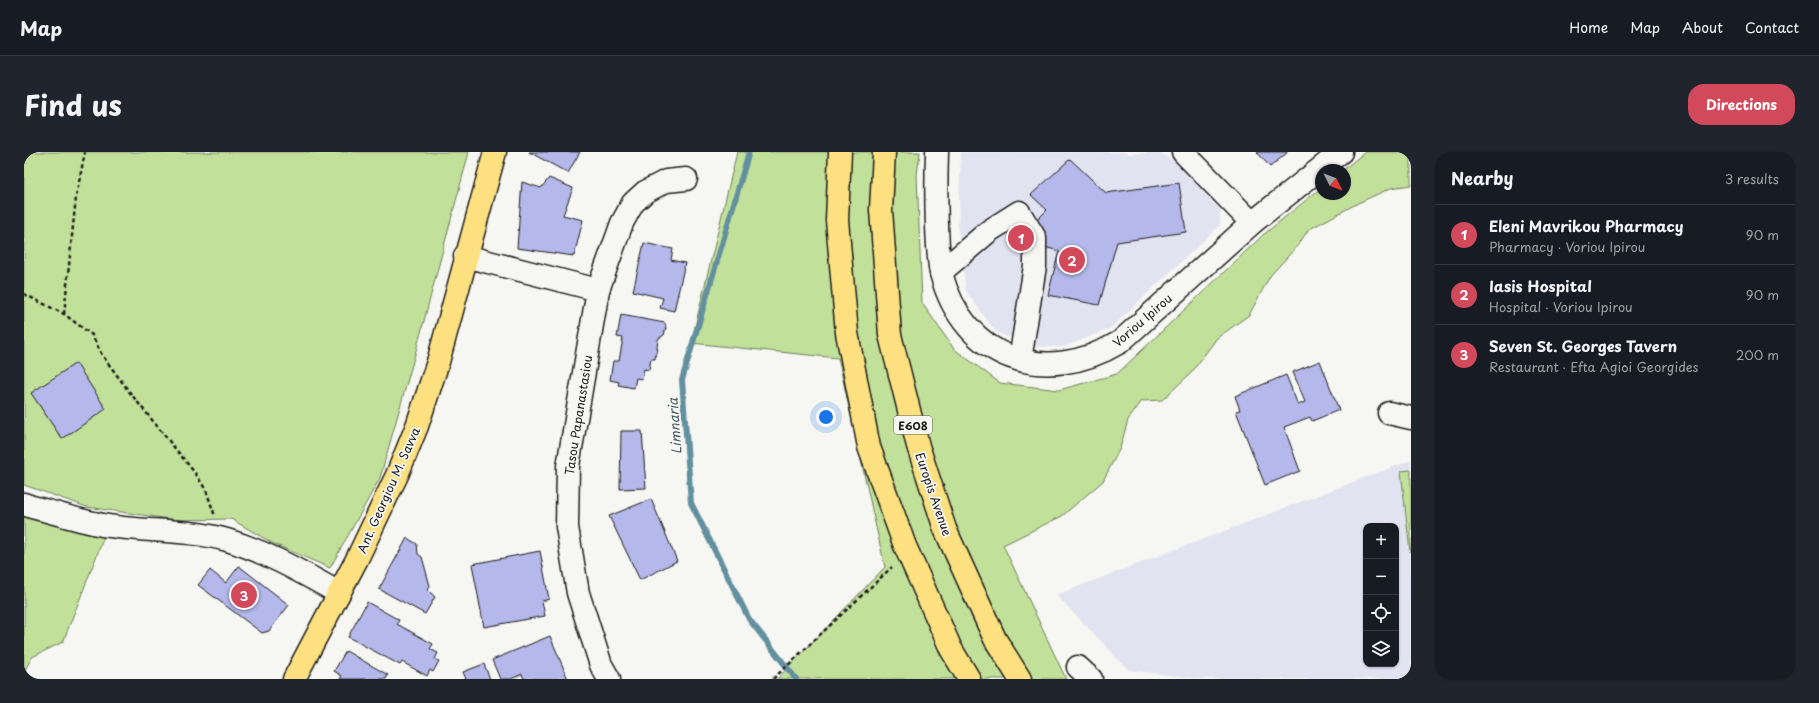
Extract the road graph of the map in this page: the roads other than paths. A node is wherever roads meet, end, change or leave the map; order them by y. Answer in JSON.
{"nodes":[{"id":1,"x":495,"y":152,"type":"edge"},
{"id":2,"x":840,"y":152,"type":"edge"},
{"id":3,"x":884,"y":152,"type":"edge"},
{"id":4,"x":937,"y":152,"type":"edge"},
{"id":5,"x":1183,"y":152,"type":"edge"},
{"id":6,"x":1341,"y":152,"type":"edge"},
{"id":7,"x":686,"y":179,"type":"dead end"},
{"id":8,"x":1252,"y":223,"type":"junction"},
{"id":9,"x":466,"y":256,"type":"junction"},
{"id":10,"x":941,"y":272,"type":"junction"},
{"id":11,"x":598,"y":290,"type":"junction"},
{"id":12,"x":1020,"y":360,"type":"junction"},
{"id":13,"x":1389,"y":413,"type":"dead end"},
{"id":14,"x":1411,"y":418,"type":"edge"},
{"id":15,"x":24,"y":504,"type":"edge"},
{"id":16,"x":339,"y":594,"type":"junction"},
{"id":17,"x":294,"y":679,"type":"edge"},
{"id":18,"x":609,"y":679,"type":"edge"},
{"id":19,"x":969,"y":679,"type":"edge"},
{"id":20,"x":1020,"y":679,"type":"edge"}],
"edges":[{"from":1,"to":9,"type":"main road","name":"Ant. Georgiou M. Savva"},
{"from":2,"to":19,"type":"main road"},
{"from":3,"to":20,"type":"main road","name":"Europis Avenue","number":"E608"},
{"from":4,"to":10,"type":"street","name":"Voriou Ipirou"},
{"from":5,"to":8,"type":"street"},
{"from":6,"to":8,"type":"street","name":"Voriou Ipirou"},
{"from":7,"to":11,"type":"street","name":"Tasou Papanastasiou"},
{"from":8,"to":12,"type":"street","name":"Voriou Ipirou"},
{"from":9,"to":11,"type":"street"},
{"from":9,"to":16,"type":"main road","name":"Ant. Georgiou M. Savva"},
{"from":10,"to":12,"type":"street","name":"Voriou Ipirou"},
{"from":10,"to":12,"type":"street"},
{"from":11,"to":18,"type":"street","name":"Tasou Papanastasiou"},
{"from":13,"to":14,"type":"street"},
{"from":15,"to":16,"type":"street"},
{"from":16,"to":17,"type":"main road","name":"Ant. Georgiou M. Savva"}]}
